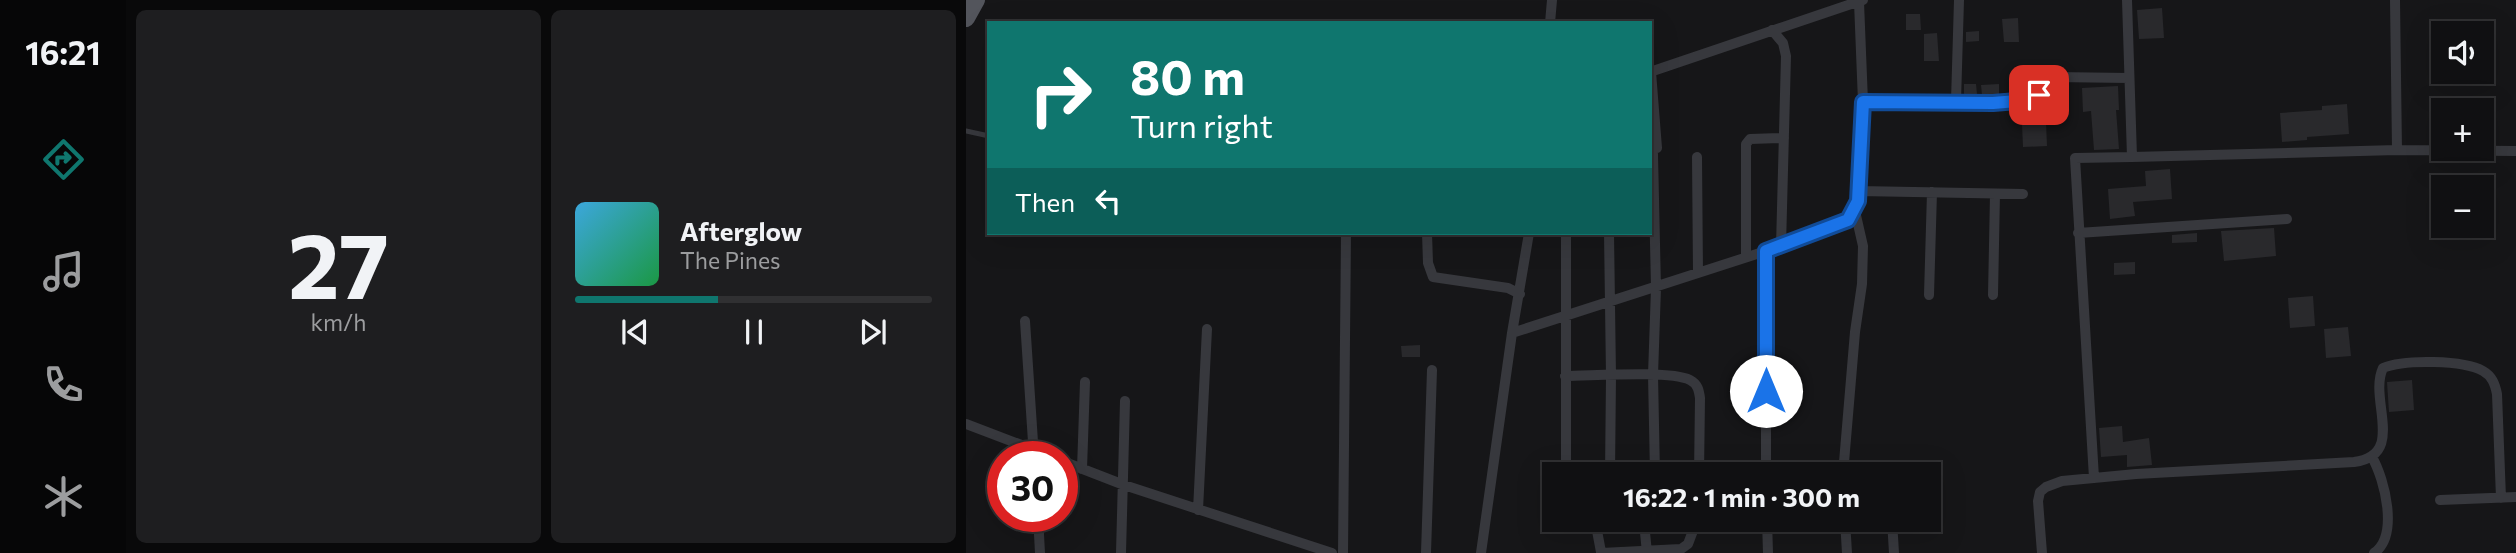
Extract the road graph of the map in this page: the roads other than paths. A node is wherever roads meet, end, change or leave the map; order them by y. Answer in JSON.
{"nodes":[{"id":1,"x":976,"y":0,"type":"edge"},
{"id":2,"x":1552,"y":0,"type":"edge"},
{"id":3,"x":1959,"y":0,"type":"edge"},
{"id":4,"x":2127,"y":0,"type":"edge"},
{"id":5,"x":2395,"y":0,"type":"edge"},
{"id":6,"x":1862,"y":1,"type":"edge"},
{"id":7,"x":966,"y":18,"type":"edge"},
{"id":8,"x":1550,"y":21,"type":"edge"},
{"id":9,"x":1772,"y":30,"type":"junction"},
{"id":10,"x":1652,"y":72,"type":"edge"},
{"id":11,"x":2129,"y":78,"type":"junction"},
{"id":12,"x":1863,"y":102,"type":"junction"},
{"id":13,"x":1956,"y":102,"type":"junction"},
{"id":14,"x":1652,"y":110,"type":"edge"},
{"id":15,"x":966,"y":131,"type":"edge"},
{"id":16,"x":987,"y":136,"type":"edge"},
{"id":17,"x":1784,"y":138,"type":"junction"},
{"id":18,"x":1653,"y":147,"type":"edge"},
{"id":19,"x":2397,"y":149,"type":"junction"},
{"id":20,"x":2516,"y":151,"type":"edge"},
{"id":21,"x":1697,"y":157,"type":"dead end"},
{"id":22,"x":2132,"y":157,"type":"junction"},
{"id":23,"x":1859,"y":191,"type":"junction"},
{"id":24,"x":1932,"y":192,"type":"junction"},
{"id":25,"x":1996,"y":194,"type":"junction"},
{"id":26,"x":2023,"y":194,"type":"dead end"},
{"id":27,"x":1855,"y":211,"type":"junction"},
{"id":28,"x":2287,"y":219,"type":"dead end"},
{"id":29,"x":2078,"y":233,"type":"junction"},
{"id":30,"x":1346,"y":235,"type":"edge"},
{"id":31,"x":1427,"y":235,"type":"edge"},
{"id":32,"x":1529,"y":235,"type":"edge"},
{"id":33,"x":1566,"y":235,"type":"edge"},
{"id":34,"x":1609,"y":235,"type":"edge"},
{"id":35,"x":1781,"y":246,"type":"junction"},
{"id":36,"x":1766,"y":251,"type":"junction"},
{"id":37,"x":1746,"y":257,"type":"junction"},
{"id":38,"x":1698,"y":273,"type":"junction"},
{"id":39,"x":1657,"y":288,"type":"junction"},
{"id":40,"x":1520,"y":294,"type":"junction"},
{"id":41,"x":1929,"y":295,"type":"dead end"},
{"id":42,"x":1993,"y":295,"type":"dead end"},
{"id":43,"x":1610,"y":302,"type":"junction"},
{"id":44,"x":1565,"y":316,"type":"junction"},
{"id":45,"x":1025,"y":321,"type":"dead end"},
{"id":46,"x":1207,"y":329,"type":"dead end"},
{"id":47,"x":1512,"y":333,"type":"junction"},
{"id":48,"x":1432,"y":370,"type":"dead end"},
{"id":49,"x":1653,"y":375,"type":"junction"},
{"id":50,"x":1565,"y":376,"type":"junction"},
{"id":51,"x":1611,"y":376,"type":"junction"},
{"id":52,"x":1085,"y":382,"type":"dead end"},
{"id":53,"x":1125,"y":401,"type":"dead end"},
{"id":54,"x":966,"y":424,"type":"edge"},
{"id":55,"x":1006,"y":441,"type":"edge"},
{"id":56,"x":1033,"y":441,"type":"edge"},
{"id":57,"x":2372,"y":457,"type":"junction"},
{"id":58,"x":1566,"y":462,"type":"edge"},
{"id":59,"x":1610,"y":462,"type":"edge"},
{"id":60,"x":1655,"y":462,"type":"edge"},
{"id":61,"x":1699,"y":462,"type":"edge"},
{"id":62,"x":1766,"y":462,"type":"edge"},
{"id":63,"x":1844,"y":462,"type":"edge"},
{"id":64,"x":1078,"y":467,"type":"edge"},
{"id":65,"x":1082,"y":469,"type":"junction"},
{"id":66,"x":2094,"y":478,"type":"junction"},
{"id":67,"x":1124,"y":485,"type":"junction"},
{"id":68,"x":2516,"y":497,"type":"edge"},
{"id":69,"x":2501,"y":498,"type":"junction"},
{"id":70,"x":2440,"y":500,"type":"dead end"},
{"id":71,"x":1198,"y":510,"type":"junction"},
{"id":72,"x":1039,"y":532,"type":"edge"},
{"id":73,"x":1597,"y":532,"type":"edge"},
{"id":74,"x":1645,"y":532,"type":"edge"},
{"id":75,"x":1694,"y":532,"type":"edge"},
{"id":76,"x":1767,"y":532,"type":"edge"},
{"id":77,"x":1846,"y":532,"type":"edge"},
{"id":78,"x":1893,"y":532,"type":"edge"},
{"id":79,"x":1647,"y":551,"type":"edge"},
{"id":80,"x":1601,"y":552,"type":"edge"},
{"id":81,"x":1040,"y":553,"type":"edge"},
{"id":82,"x":1121,"y":553,"type":"edge"},
{"id":83,"x":1332,"y":553,"type":"edge"},
{"id":84,"x":1343,"y":553,"type":"edge"},
{"id":85,"x":1426,"y":553,"type":"edge"},
{"id":86,"x":1481,"y":553,"type":"edge"},
{"id":87,"x":1768,"y":553,"type":"edge"},
{"id":88,"x":1847,"y":553,"type":"edge"},
{"id":89,"x":1894,"y":553,"type":"edge"},
{"id":90,"x":2042,"y":553,"type":"edge"},
{"id":91,"x":2374,"y":553,"type":"edge"}],
"edges":[{"from":1,"to":7,"type":"main road"},
{"from":2,"to":8,"type":"street"},
{"from":3,"to":13,"type":"street"},
{"from":4,"to":11,"type":"street"},
{"from":5,"to":19,"type":"street"},
{"from":6,"to":9,"type":"street"},
{"from":6,"to":12,"type":"street"},
{"from":9,"to":10,"type":"street"},
{"from":9,"to":17,"type":"street"},
{"from":11,"to":13,"type":"street"},
{"from":11,"to":22,"type":"street"},
{"from":12,"to":13,"type":"street"},
{"from":12,"to":23,"type":"street"},
{"from":14,"to":18,"type":"street"},
{"from":15,"to":16,"type":"lane"},
{"from":17,"to":35,"type":"street"},
{"from":17,"to":37,"type":"street"},
{"from":18,"to":39,"type":"street"},
{"from":19,"to":20,"type":"street"},
{"from":19,"to":22,"type":"street"},
{"from":21,"to":38,"type":"street"},
{"from":22,"to":29,"type":"street"},
{"from":23,"to":24,"type":"street"},
{"from":23,"to":27,"type":"street"},
{"from":24,"to":25,"type":"street"},
{"from":24,"to":41,"type":"street"},
{"from":25,"to":26,"type":"street"},
{"from":25,"to":42,"type":"street"},
{"from":27,"to":35,"type":"street"},
{"from":27,"to":63,"type":"street"},
{"from":28,"to":29,"type":"street"},
{"from":29,"to":66,"type":"street"},
{"from":30,"to":84,"type":"street"},
{"from":31,"to":40,"type":"street"},
{"from":32,"to":40,"type":"street"},
{"from":33,"to":44,"type":"street"},
{"from":34,"to":43,"type":"street"},
{"from":35,"to":36,"type":"street"},
{"from":36,"to":37,"type":"street"},
{"from":36,"to":62,"type":"street"},
{"from":37,"to":38,"type":"street"},
{"from":38,"to":39,"type":"street"},
{"from":39,"to":43,"type":"street"},
{"from":39,"to":49,"type":"street"},
{"from":40,"to":47,"type":"street"},
{"from":43,"to":44,"type":"street"},
{"from":43,"to":51,"type":"street"},
{"from":44,"to":47,"type":"street"},
{"from":44,"to":50,"type":"street"},
{"from":45,"to":56,"type":"street"},
{"from":46,"to":71,"type":"street"},
{"from":47,"to":86,"type":"street"},
{"from":48,"to":85,"type":"street"},
{"from":49,"to":51,"type":"street"},
{"from":49,"to":60,"type":"street"},
{"from":49,"to":61,"type":"street"},
{"from":50,"to":51,"type":"street"},
{"from":50,"to":58,"type":"street"},
{"from":51,"to":59,"type":"street"},
{"from":52,"to":65,"type":"street"},
{"from":53,"to":67,"type":"street"},
{"from":54,"to":55,"type":"street"},
{"from":57,"to":66,"type":"street"},
{"from":57,"to":69,"type":"street"},
{"from":57,"to":91,"type":"street"},
{"from":64,"to":65,"type":"street"},
{"from":65,"to":67,"type":"street"},
{"from":66,"to":90,"type":"street"},
{"from":67,"to":71,"type":"street"},
{"from":67,"to":82,"type":"street"},
{"from":68,"to":69,"type":"street"},
{"from":69,"to":70,"type":"street"},
{"from":71,"to":83,"type":"street"},
{"from":72,"to":81,"type":"street"},
{"from":73,"to":80,"type":"street"},
{"from":74,"to":79,"type":"street"},
{"from":75,"to":79,"type":"street"},
{"from":76,"to":87,"type":"street"},
{"from":77,"to":88,"type":"street"},
{"from":78,"to":89,"type":"street"},
{"from":79,"to":80,"type":"street"}]}
